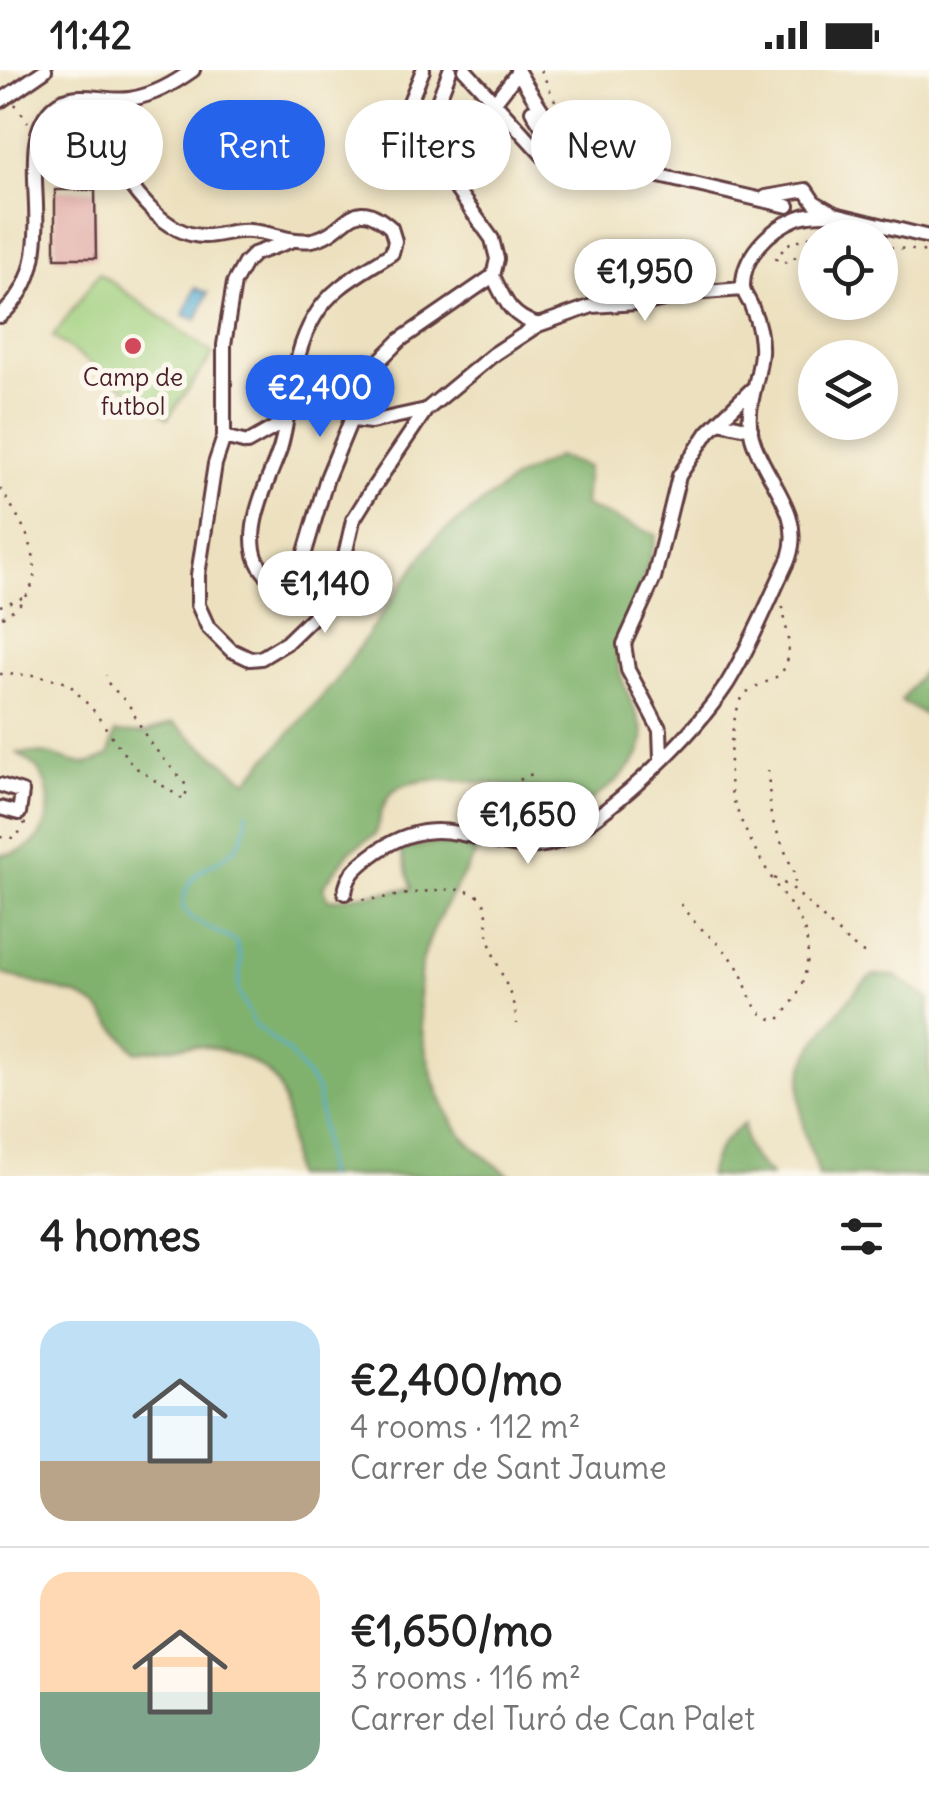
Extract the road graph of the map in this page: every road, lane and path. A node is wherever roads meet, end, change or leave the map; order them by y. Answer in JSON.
{"nodes":[{"id":1,"x":45,"y":70,"type":"edge"},
{"id":2,"x":193,"y":70,"type":"edge"},
{"id":3,"x":423,"y":70,"type":"edge"},
{"id":4,"x":450,"y":70,"type":"edge"},
{"id":5,"x":465,"y":70,"type":"edge"},
{"id":6,"x":541,"y":70,"type":"edge"},
{"id":7,"x":514,"y":72,"type":"edge"},
{"id":8,"x":4,"y":98,"type":"edge"},
{"id":9,"x":62,"y":100,"type":"edge"},
{"id":10,"x":118,"y":100,"type":"edge"},
{"id":11,"x":118,"y":100,"type":"edge"},
{"id":12,"x":411,"y":100,"type":"edge"},
{"id":13,"x":438,"y":100,"type":"edge"},
{"id":14,"x":491,"y":100,"type":"edge"},
{"id":15,"x":496,"y":100,"type":"edge"},
{"id":16,"x":555,"y":100,"type":"edge"},
{"id":17,"x":511,"y":121,"type":"edge"},
{"id":18,"x":30,"y":127,"type":"edge"},
{"id":19,"x":531,"y":143,"type":"edge"},
{"id":20,"x":37,"y":190,"type":"edge"},
{"id":21,"x":135,"y":190,"type":"edge"},
{"id":22,"x":457,"y":190,"type":"edge"},
{"id":23,"x":798,"y":207,"type":"junction"},
{"id":24,"x":839,"y":215,"type":"junction"},
{"id":25,"x":840,"y":220,"type":"edge"},
{"id":26,"x":929,"y":236,"type":"edge"},
{"id":27,"x":293,"y":240,"type":"junction"},
{"id":28,"x":798,"y":240,"type":"edge"},
{"id":29,"x":898,"y":248,"type":"edge"},
{"id":30,"x":929,"y":252,"type":"edge"},
{"id":31,"x":798,"y":256,"type":"edge"},
{"id":32,"x":492,"y":276,"type":"junction"},
{"id":33,"x":743,"y":290,"type":"junction"},
{"id":34,"x":0,"y":316,"type":"edge"},
{"id":35,"x":538,"y":325,"type":"junction"},
{"id":36,"x":752,"y":389,"type":"junction"},
{"id":37,"x":426,"y":410,"type":"junction"},
{"id":38,"x":353,"y":420,"type":"junction"},
{"id":39,"x":284,"y":422,"type":"junction"},
{"id":40,"x":719,"y":422,"type":"junction"},
{"id":41,"x":750,"y":429,"type":"junction"},
{"id":42,"x":224,"y":437,"type":"junction"},
{"id":43,"x":0,"y":489,"type":"edge"},
{"id":44,"x":29,"y":595,"type":"junction"},
{"id":45,"x":782,"y":596,"type":"dead end"},
{"id":46,"x":0,"y":606,"type":"edge"},
{"id":47,"x":0,"y":618,"type":"edge"},
{"id":48,"x":0,"y":674,"type":"edge"},
{"id":49,"x":106,"y":675,"type":"dead end"},
{"id":50,"x":660,"y":730,"type":"junction"},
{"id":51,"x":688,"y":732,"type":"junction"},
{"id":52,"x":661,"y":758,"type":"junction"},
{"id":53,"x":768,"y":770,"type":"dead end"},
{"id":54,"x":532,"y":774,"type":"dead end"},
{"id":55,"x":0,"y":785,"type":"edge"},
{"id":56,"x":0,"y":808,"type":"edge"},
{"id":57,"x":19,"y":814,"type":"junction"},
{"id":58,"x":0,"y":838,"type":"edge"},
{"id":59,"x":487,"y":839,"type":"junction"},
{"id":60,"x":770,"y":874,"type":"junction"},
{"id":61,"x":791,"y":887,"type":"junction"},
{"id":62,"x":345,"y":893,"type":"joint"},
{"id":63,"x":681,"y":904,"type":"dead end"},
{"id":64,"x":868,"y":956,"type":"dead end"},
{"id":65,"x":516,"y":1024,"type":"dead end"}],
"edges":[{"from":1,"to":8,"type":"street"},
{"from":2,"to":11,"type":"street"},
{"from":3,"to":12,"type":"street"},
{"from":4,"to":13,"type":"street"},
{"from":5,"to":14,"type":"street"},
{"from":6,"to":16,"type":"path"},
{"from":7,"to":15,"type":"street"},
{"from":7,"to":23,"type":"street"},
{"from":8,"to":18,"type":"path"},
{"from":9,"to":10,"type":"street"},
{"from":17,"to":19,"type":"street"},
{"from":20,"to":34,"type":"street"},
{"from":21,"to":27,"type":"street"},
{"from":22,"to":32,"type":"street"},
{"from":23,"to":24,"type":"street"},
{"from":23,"to":33,"type":"street"},
{"from":24,"to":25,"type":"path"},
{"from":24,"to":26,"type":"street"},
{"from":27,"to":39,"type":"street"},
{"from":27,"to":42,"type":"street"},
{"from":28,"to":31,"type":"path"},
{"from":29,"to":30,"type":"path"},
{"from":32,"to":35,"type":"street"},
{"from":32,"to":38,"type":"street"},
{"from":33,"to":35,"type":"street"},
{"from":33,"to":36,"type":"street"},
{"from":35,"to":37,"type":"street"},
{"from":36,"to":40,"type":"street"},
{"from":36,"to":41,"type":"street"},
{"from":37,"to":38,"type":"street"},
{"from":37,"to":42,"type":"street"},
{"from":38,"to":39,"type":"street"},
{"from":39,"to":42,"type":"street"},
{"from":40,"to":41,"type":"street"},
{"from":40,"to":50,"type":"street"},
{"from":41,"to":51,"type":"street"},
{"from":43,"to":44,"type":"path"},
{"from":44,"to":46,"type":"path"},
{"from":44,"to":47,"type":"path"},
{"from":45,"to":60,"type":"path"},
{"from":48,"to":49,"type":"path"},
{"from":50,"to":51,"type":"street"},
{"from":50,"to":52,"type":"street"},
{"from":51,"to":52,"type":"street"},
{"from":52,"to":59,"type":"street"},
{"from":53,"to":61,"type":"path"},
{"from":54,"to":59,"type":"path"},
{"from":55,"to":57,"type":"street"},
{"from":56,"to":57,"type":"street"},
{"from":57,"to":58,"type":"path"},
{"from":59,"to":62,"type":"street"},
{"from":60,"to":61,"type":"path"},
{"from":60,"to":63,"type":"path"},
{"from":61,"to":64,"type":"path"},
{"from":62,"to":65,"type":"path"}]}
